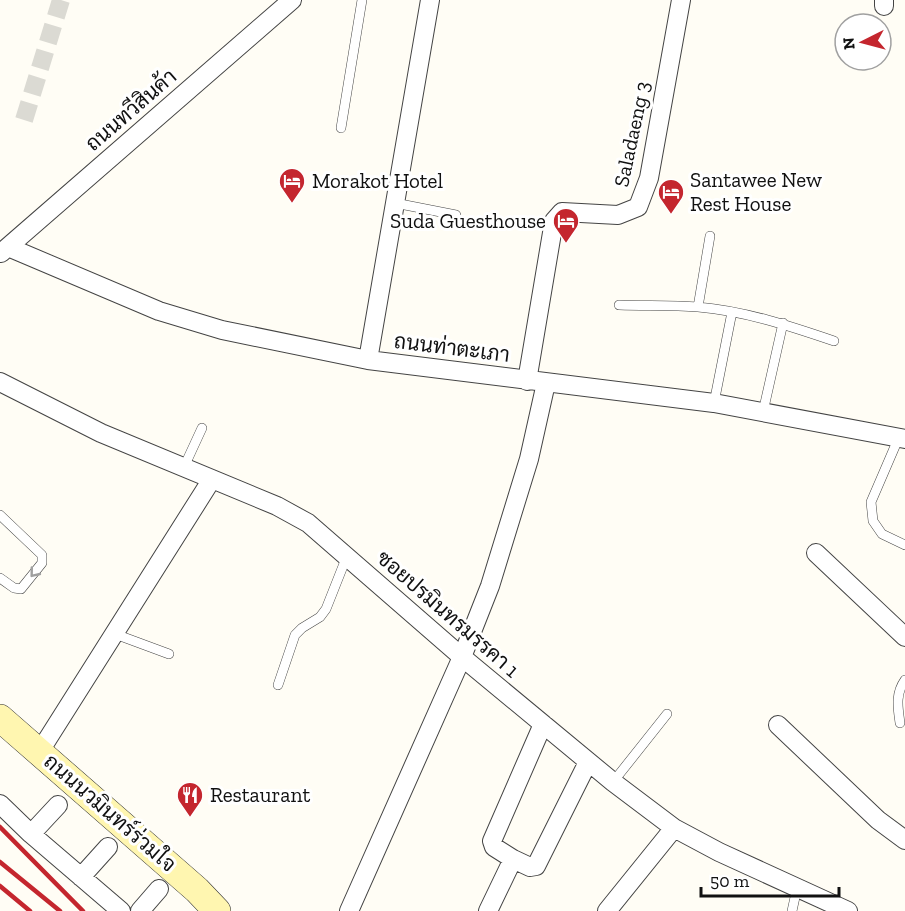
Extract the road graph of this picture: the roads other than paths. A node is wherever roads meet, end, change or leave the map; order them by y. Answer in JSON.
{"nodes":[{"id":1,"x":292,"y":0,"type":"edge"},
{"id":2,"x":362,"y":0,"type":"edge"},
{"id":3,"x":430,"y":0,"type":"edge"},
{"id":4,"x":681,"y":0,"type":"edge"},
{"id":5,"x":341,"y":128,"type":"dead end"},
{"id":6,"x":395,"y":203,"type":"junction"},
{"id":7,"x":456,"y":215,"type":"dead end"},
{"id":8,"x":710,"y":236,"type":"dead end"},
{"id":9,"x":4,"y":251,"type":"edge"},
{"id":10,"x":618,"y":305,"type":"dead end"},
{"id":11,"x":698,"y":307,"type":"junction"},
{"id":12,"x":732,"y":312,"type":"junction"},
{"id":13,"x":783,"y":324,"type":"junction"},
{"id":14,"x":834,"y":341,"type":"dead end"},
{"id":15,"x":368,"y":360,"type":"junction"},
{"id":16,"x":527,"y":381,"type":"junction"},
{"id":17,"x":0,"y":382,"type":"edge"},
{"id":18,"x":546,"y":383,"type":"junction"},
{"id":19,"x":714,"y":403,"type":"junction"},
{"id":20,"x":763,"y":412,"type":"junction"},
{"id":21,"x":202,"y":428,"type":"dead end"},
{"id":22,"x":902,"y":438,"type":"edge"},
{"id":23,"x":184,"y":467,"type":"junction"},
{"id":24,"x":212,"y":478,"type":"junction"},
{"id":25,"x":0,"y":515,"type":"edge"},
{"id":26,"x":905,"y":545,"type":"edge"},
{"id":27,"x":816,"y":553,"type":"dead end"},
{"id":28,"x":347,"y":556,"type":"junction"},
{"id":29,"x":0,"y":578,"type":"edge"},
{"id":30,"x":115,"y":634,"type":"junction"},
{"id":31,"x":905,"y":636,"type":"edge"},
{"id":32,"x":169,"y":654,"type":"dead end"},
{"id":33,"x":462,"y":657,"type":"junction"},
{"id":34,"x":905,"y":680,"type":"edge"},
{"id":35,"x":278,"y":685,"type":"dead end"},
{"id":36,"x":667,"y":714,"type":"dead end"},
{"id":37,"x":0,"y":718,"type":"edge"},
{"id":38,"x":900,"y":723,"type":"dead end"},
{"id":39,"x":543,"y":724,"type":"junction"},
{"id":40,"x":778,"y":725,"type":"dead end"},
{"id":41,"x":40,"y":751,"type":"junction"},
{"id":42,"x":588,"y":762,"type":"junction"},
{"id":43,"x":613,"y":782,"type":"junction"},
{"id":44,"x":0,"y":804,"type":"edge"},
{"id":45,"x":58,"y":805,"type":"dead end"},
{"id":46,"x":674,"y":828,"type":"junction"},
{"id":47,"x":31,"y":834,"type":"junction"},
{"id":48,"x":905,"y":840,"type":"edge"},
{"id":49,"x":108,"y":847,"type":"dead end"},
{"id":50,"x":513,"y":860,"type":"junction"},
{"id":51,"x":81,"y":877,"type":"junction"},
{"id":52,"x":797,"y":888,"type":"junction"},
{"id":53,"x":159,"y":889,"type":"dead end"},
{"id":54,"x":836,"y":909,"type":"edge"},
{"id":55,"x":121,"y":911,"type":"edge"},
{"id":56,"x":140,"y":911,"type":"edge"},
{"id":57,"x":218,"y":911,"type":"edge"},
{"id":58,"x":349,"y":911,"type":"edge"},
{"id":59,"x":488,"y":911,"type":"edge"},
{"id":60,"x":607,"y":911,"type":"edge"},
{"id":61,"x":792,"y":911,"type":"edge"}],
"edges":[{"from":1,"to":9,"type":"street","name":"ถนนทวีสินค้า"},
{"from":2,"to":5,"type":"lane"},
{"from":3,"to":6,"type":"street"},
{"from":4,"to":16,"type":"street","name":"Saladaeng 3"},
{"from":6,"to":7,"type":"lane"},
{"from":6,"to":15,"type":"street"},
{"from":8,"to":11,"type":"lane"},
{"from":9,"to":15,"type":"street","name":"ถนนท่าตะเภา"},
{"from":10,"to":11,"type":"lane"},
{"from":11,"to":12,"type":"lane"},
{"from":12,"to":13,"type":"lane"},
{"from":12,"to":19,"type":"lane"},
{"from":13,"to":14,"type":"lane"},
{"from":13,"to":20,"type":"lane"},
{"from":15,"to":16,"type":"street","name":"ถนนท่าตะเภา"},
{"from":16,"to":18,"type":"street","name":"ถนนท่าตะเภา"},
{"from":17,"to":23,"type":"street","name":"ซอยปรมินทรมรรคา 1"},
{"from":18,"to":19,"type":"street","name":"ถนนท่าตะเภา"},
{"from":18,"to":33,"type":"street"},
{"from":19,"to":20,"type":"street","name":"ถนนท่าตะเภา"},
{"from":20,"to":22,"type":"street","name":"ถนนท่าตะเภา"},
{"from":21,"to":23,"type":"lane"},
{"from":22,"to":26,"type":"lane"},
{"from":23,"to":24,"type":"street","name":"ซอยปรมินทรมรรคา 1"},
{"from":24,"to":28,"type":"street","name":"ซอยปรมินทรมรรคา 1"},
{"from":24,"to":30,"type":"street"},
{"from":25,"to":29,"type":"lane","one_way":true},
{"from":27,"to":31,"type":"street"},
{"from":28,"to":33,"type":"street","name":"ซอยปรมินทรมรรคา 1"},
{"from":28,"to":35,"type":"lane"},
{"from":30,"to":32,"type":"lane"},
{"from":30,"to":41,"type":"street"},
{"from":33,"to":39,"type":"street","name":"ซอยปรมินทรมรรคา 1"},
{"from":33,"to":58,"type":"street"},
{"from":34,"to":38,"type":"lane"},
{"from":36,"to":43,"type":"lane"},
{"from":37,"to":41,"type":"street","name":"ถนนนวมินทร์ร่วมใจ"},
{"from":39,"to":42,"type":"street","name":"ซอยปรมินทรมรรคา 1"},
{"from":39,"to":50,"type":"street"},
{"from":40,"to":48,"type":"street"},
{"from":41,"to":57,"type":"street","name":"ถนนนวมินทร์ร่วมใจ"},
{"from":42,"to":43,"type":"street","name":"ซอยปรมินทรมรรคา 1"},
{"from":42,"to":50,"type":"street"},
{"from":43,"to":46,"type":"street","name":"ซอยปรมินทรมรรคา 1"},
{"from":44,"to":47,"type":"street"},
{"from":45,"to":47,"type":"street"},
{"from":46,"to":52,"type":"street","name":"ซอยปรมินทรมรรคา 1"},
{"from":46,"to":60,"type":"street"},
{"from":47,"to":51,"type":"street"},
{"from":49,"to":51,"type":"street"},
{"from":50,"to":59,"type":"street"},
{"from":51,"to":55,"type":"street"},
{"from":52,"to":54,"type":"street","name":"ซอยปรมินทรมรรคา 1"},
{"from":52,"to":61,"type":"lane"},
{"from":53,"to":56,"type":"street"}]}
